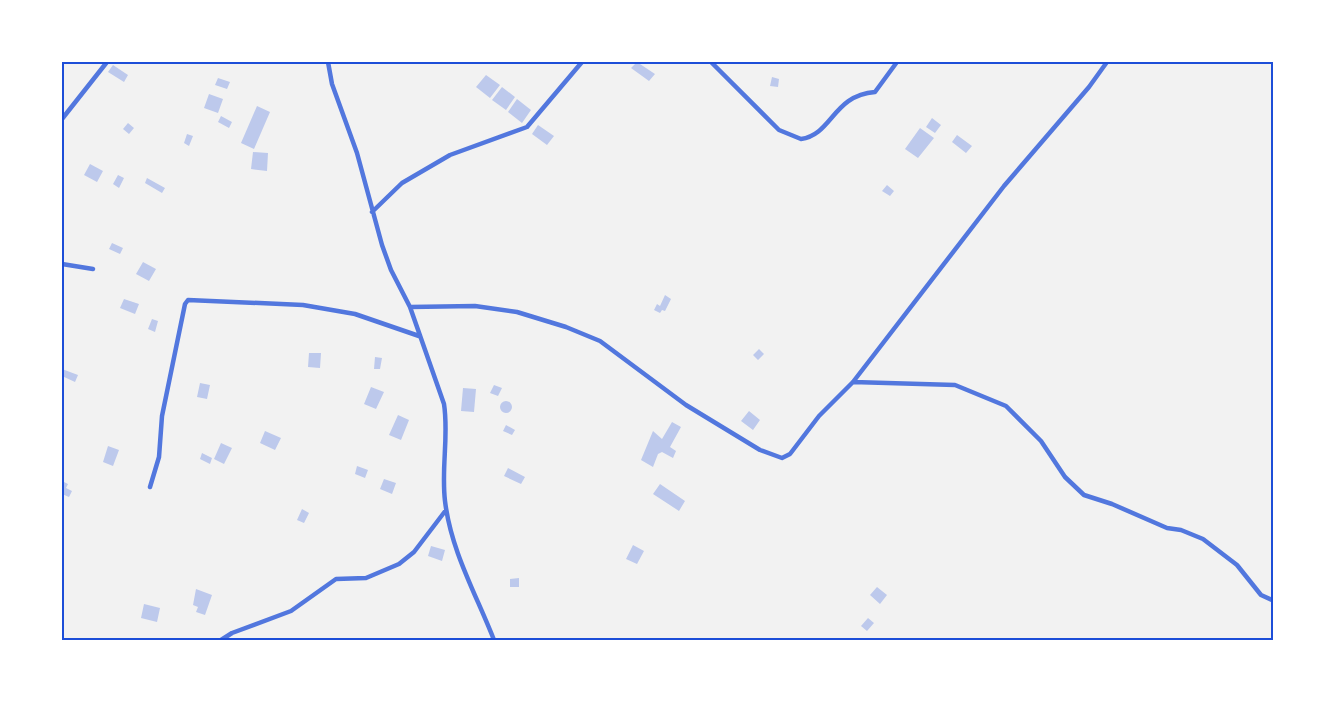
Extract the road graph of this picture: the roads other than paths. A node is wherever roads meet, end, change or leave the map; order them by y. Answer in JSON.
{"nodes":[{"id":1,"x":107,"y":62,"type":"edge"},
{"id":2,"x":328,"y":62,"type":"edge"},
{"id":3,"x":582,"y":62,"type":"edge"},
{"id":4,"x":711,"y":62,"type":"edge"},
{"id":5,"x":897,"y":62,"type":"edge"},
{"id":6,"x":1107,"y":62,"type":"edge"},
{"id":7,"x":62,"y":119,"type":"edge"},
{"id":8,"x":372,"y":212,"type":"junction"},
{"id":9,"x":62,"y":264,"type":"edge"},
{"id":10,"x":93,"y":269,"type":"dead end"},
{"id":11,"x":410,"y":307,"type":"junction"},
{"id":12,"x":419,"y":336,"type":"junction"},
{"id":13,"x":853,"y":382,"type":"junction"},
{"id":14,"x":150,"y":487,"type":"dead end"},
{"id":15,"x":446,"y":510,"type":"junction"},
{"id":16,"x":1274,"y":601,"type":"edge"},
{"id":17,"x":221,"y":640,"type":"edge"},
{"id":18,"x":494,"y":640,"type":"edge"}],
"edges":[{"from":1,"to":7,"type":"street"},
{"from":2,"to":8,"type":"street"},
{"from":3,"to":8,"type":"street"},
{"from":4,"to":5,"type":"street"},
{"from":6,"to":13,"type":"street"},
{"from":8,"to":11,"type":"street"},
{"from":9,"to":10,"type":"street"},
{"from":11,"to":12,"type":"street"},
{"from":11,"to":13,"type":"street"},
{"from":12,"to":14,"type":"street"},
{"from":12,"to":15,"type":"street"},
{"from":13,"to":16,"type":"street"},
{"from":15,"to":17,"type":"street"},
{"from":15,"to":18,"type":"street"}]}
